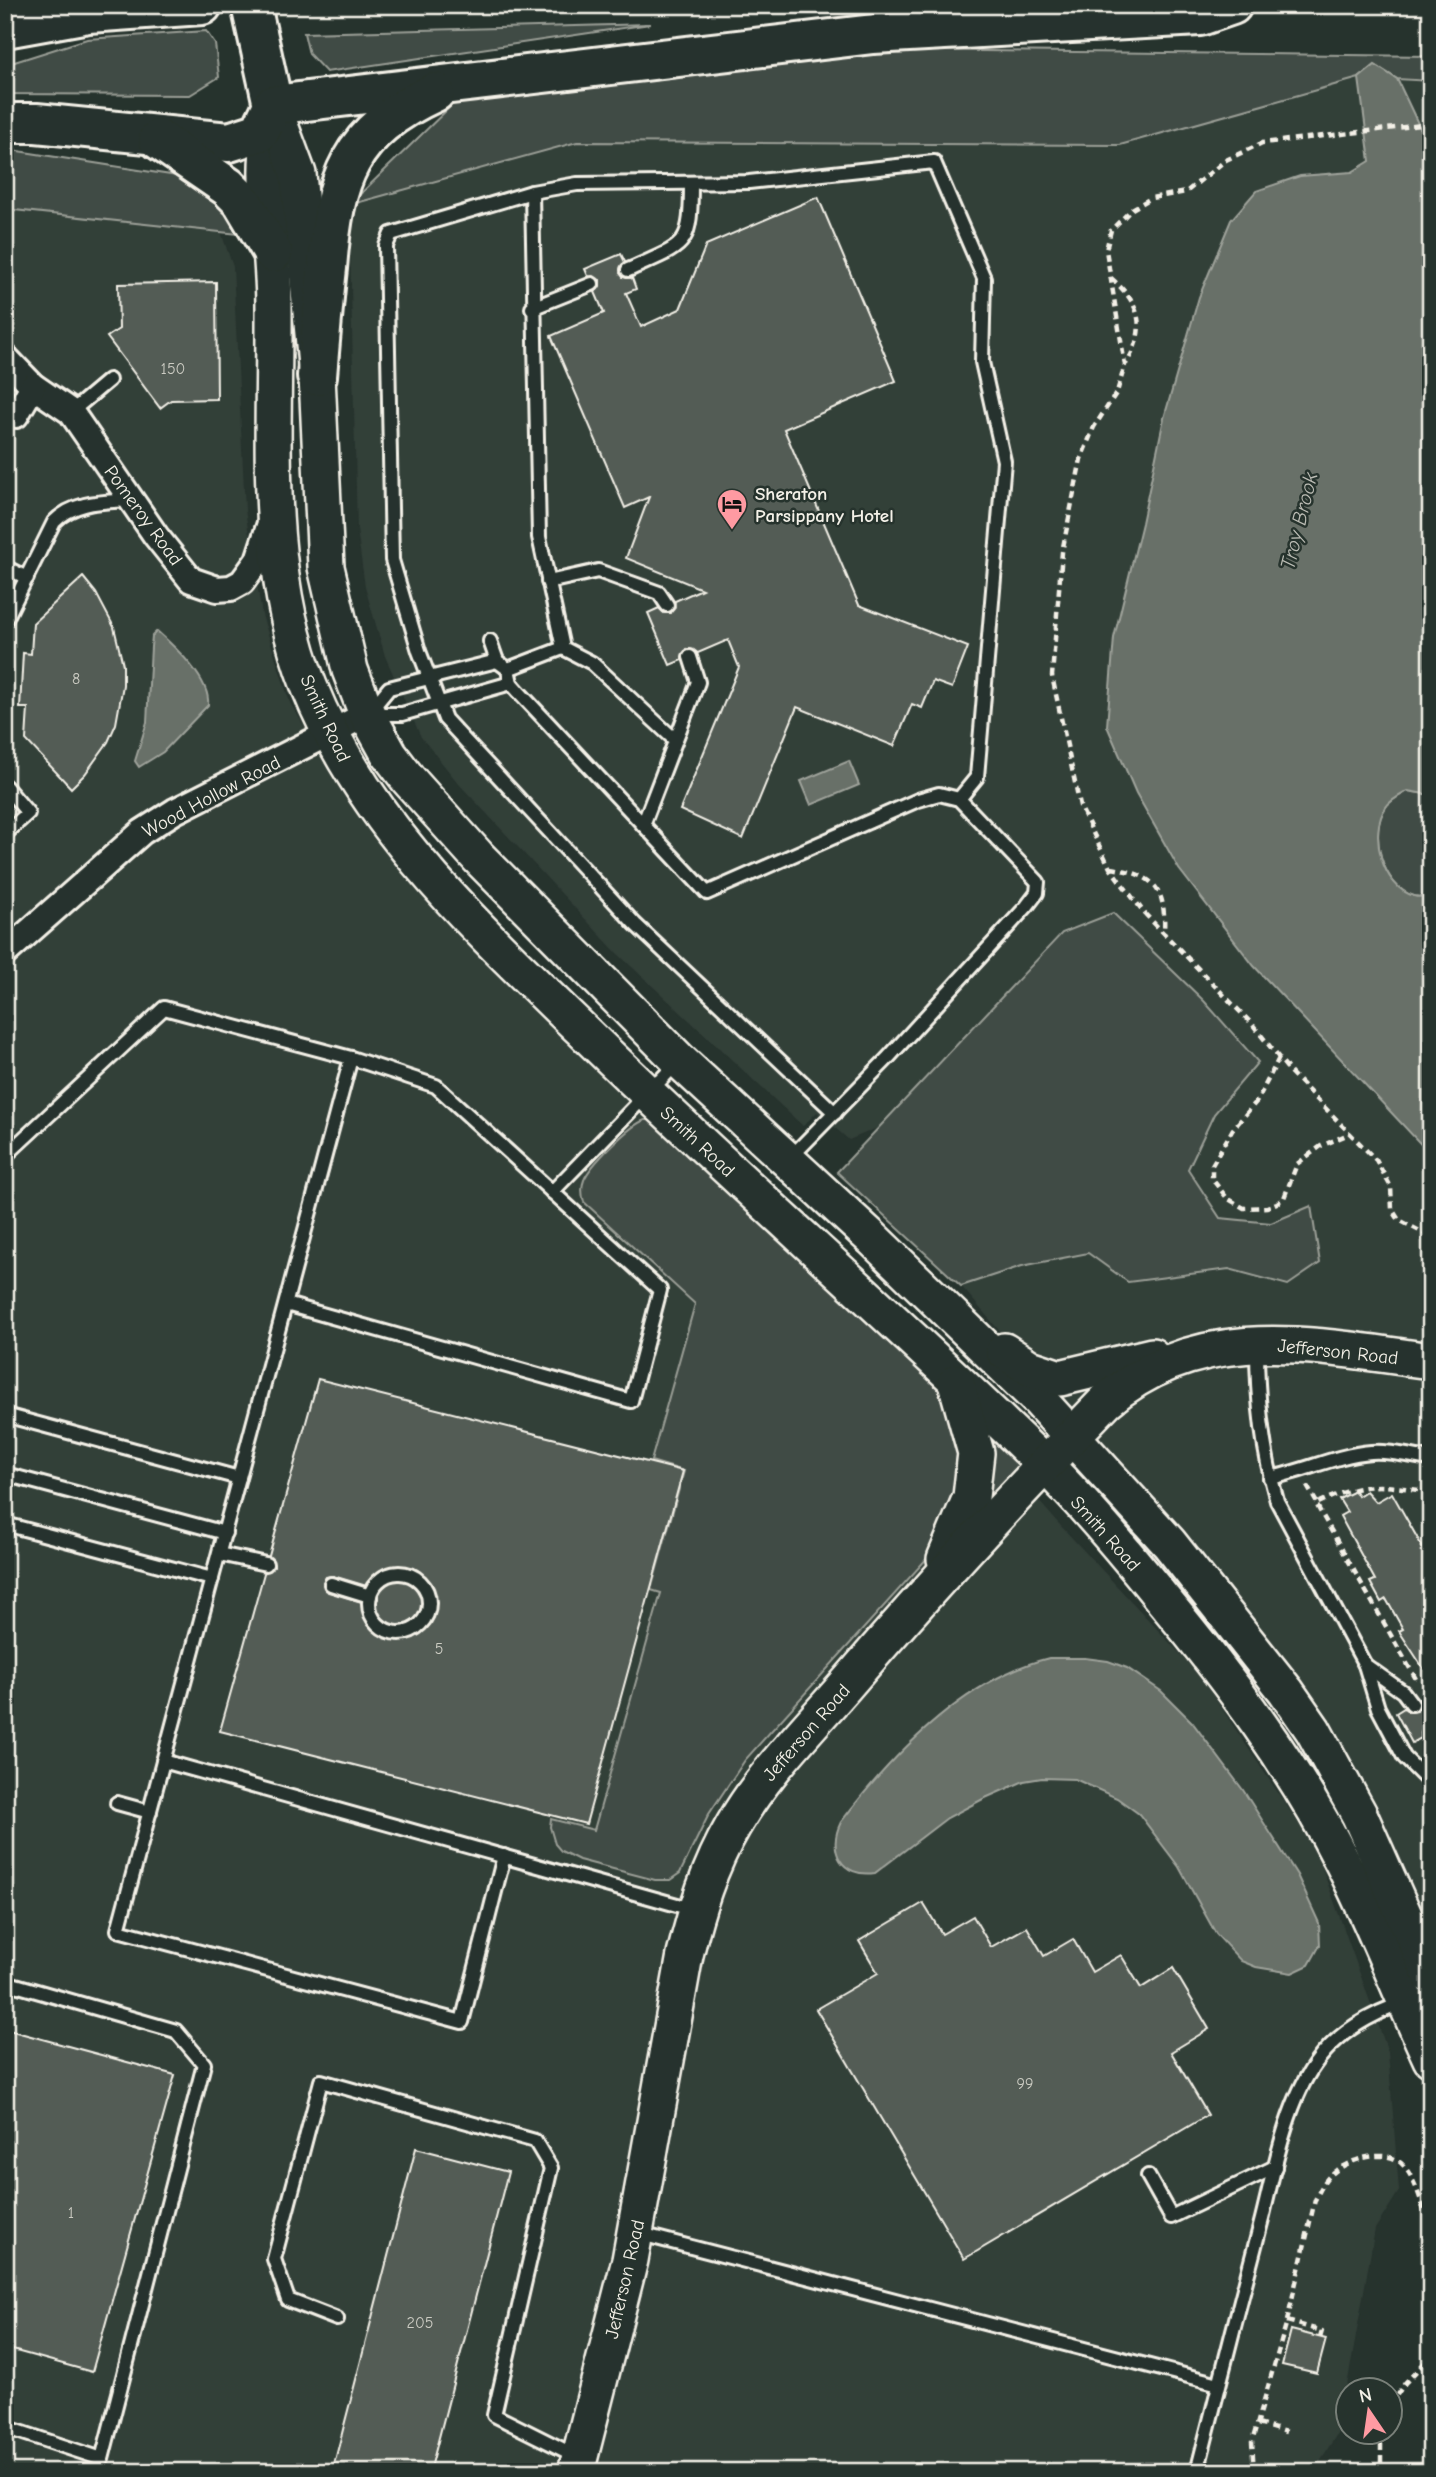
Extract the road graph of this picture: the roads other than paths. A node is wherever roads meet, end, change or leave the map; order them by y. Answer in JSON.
{"nodes":[{"id":1,"x":202,"y":5,"type":"edge"},
{"id":2,"x":251,"y":5,"type":"edge"},
{"id":3,"x":1231,"y":5,"type":"edge"},
{"id":4,"x":5,"y":28,"type":"edge"},
{"id":5,"x":467,"y":80,"type":"junction"},
{"id":6,"x":273,"y":105,"type":"junction"},
{"id":7,"x":5,"y":123,"type":"edge"},
{"id":8,"x":154,"y":135,"type":"junction"},
{"id":9,"x":691,"y":183,"type":"junction"},
{"id":10,"x":532,"y":192,"type":"junction"},
{"id":11,"x":273,"y":253,"type":"junction"},
{"id":12,"x":628,"y":270,"type":"dead end"},
{"id":13,"x":592,"y":284,"type":"dead end"},
{"id":14,"x":532,"y":308,"type":"junction"},
{"id":15,"x":5,"y":357,"type":"edge"},
{"id":16,"x":317,"y":376,"type":"junction"},
{"id":17,"x":109,"y":380,"type":"dead end"},
{"id":18,"x":33,"y":386,"type":"junction"},
{"id":19,"x":71,"y":412,"type":"junction"},
{"id":20,"x":16,"y":415,"type":"dead end"},
{"id":21,"x":131,"y":500,"type":"junction"},
{"id":22,"x":275,"y":509,"type":"junction"},
{"id":23,"x":5,"y":567,"type":"edge"},
{"id":24,"x":27,"y":579,"type":"junction"},
{"id":25,"x":548,"y":582,"type":"junction"},
{"id":26,"x":667,"y":605,"type":"dead end"},
{"id":27,"x":5,"y":621,"type":"edge"},
{"id":28,"x":490,"y":641,"type":"dead end"},
{"id":29,"x":564,"y":648,"type":"junction"},
{"id":30,"x":690,"y":657,"type":"dead end"},
{"id":31,"x":496,"y":661,"type":"junction"},
{"id":32,"x":508,"y":669,"type":"junction"},
{"id":33,"x":429,"y":677,"type":"junction"},
{"id":34,"x":512,"y":683,"type":"junction"},
{"id":35,"x":438,"y":703,"type":"junction"},
{"id":36,"x":367,"y":714,"type":"junction"},
{"id":37,"x":330,"y":734,"type":"junction"},
{"id":38,"x":675,"y":740,"type":"junction"},
{"id":39,"x":5,"y":786,"type":"edge"},
{"id":40,"x":958,"y":799,"type":"junction"},
{"id":41,"x":643,"y":825,"type":"junction"},
{"id":42,"x":5,"y":834,"type":"edge"},
{"id":43,"x":5,"y":953,"type":"edge"},
{"id":44,"x":351,"y":1058,"type":"junction"},
{"id":45,"x":680,"y":1060,"type":"junction"},
{"id":46,"x":647,"y":1094,"type":"junction"},
{"id":47,"x":835,"y":1113,"type":"junction"},
{"id":48,"x":5,"y":1156,"type":"edge"},
{"id":49,"x":788,"y":1160,"type":"junction"},
{"id":50,"x":552,"y":1192,"type":"junction"},
{"id":51,"x":286,"y":1304,"type":"junction"},
{"id":52,"x":959,"y":1323,"type":"junction"},
{"id":53,"x":1241,"y":1345,"type":"junction"},
{"id":54,"x":1431,"y":1362,"type":"edge"},
{"id":55,"x":956,"y":1382,"type":"junction"},
{"id":56,"x":5,"y":1415,"type":"edge"},
{"id":57,"x":1073,"y":1436,"type":"junction"},
{"id":58,"x":1431,"y":1459,"type":"edge"},
{"id":59,"x":1046,"y":1466,"type":"junction"},
{"id":60,"x":5,"y":1474,"type":"edge"},
{"id":61,"x":239,"y":1478,"type":"junction"},
{"id":62,"x":1270,"y":1478,"type":"junction"},
{"id":63,"x":5,"y":1524,"type":"edge"},
{"id":64,"x":225,"y":1533,"type":"junction"},
{"id":65,"x":219,"y":1554,"type":"junction"},
{"id":66,"x":266,"y":1564,"type":"dead end"},
{"id":67,"x":212,"y":1579,"type":"junction"},
{"id":68,"x":936,"y":1580,"type":"junction"},
{"id":69,"x":331,"y":1584,"type":"dead end"},
{"id":70,"x":370,"y":1596,"type":"junction"},
{"id":71,"x":1365,"y":1665,"type":"junction"},
{"id":72,"x":1412,"y":1704,"type":"dead end"},
{"id":73,"x":163,"y":1761,"type":"junction"},
{"id":74,"x":1431,"y":1784,"type":"edge"},
{"id":75,"x":117,"y":1802,"type":"dead end"},
{"id":76,"x":150,"y":1812,"type":"junction"},
{"id":77,"x":504,"y":1856,"type":"junction"},
{"id":78,"x":696,"y":1910,"type":"junction"},
{"id":79,"x":1431,"y":1976,"type":"edge"},
{"id":80,"x":5,"y":1982,"type":"edge"},
{"id":81,"x":1418,"y":1998,"type":"edge"},
{"id":82,"x":1431,"y":2059,"type":"edge"},
{"id":83,"x":1275,"y":2167,"type":"junction"},
{"id":84,"x":1148,"y":2176,"type":"dead end"},
{"id":85,"x":635,"y":2232,"type":"junction"},
{"id":86,"x":337,"y":2319,"type":"dead end"},
{"id":87,"x":1219,"y":2384,"type":"junction"},
{"id":88,"x":5,"y":2427,"type":"edge"},
{"id":89,"x":578,"y":2465,"type":"edge"},
{"id":90,"x":1197,"y":2472,"type":"edge"}],
"edges":[{"from":1,"to":4,"type":"main road"},
{"from":2,"to":6,"type":"main road","name":"Smith Road"},
{"from":3,"to":5,"type":"main road"},
{"from":5,"to":6,"type":"main road"},
{"from":5,"to":16,"type":"main road"},
{"from":6,"to":8,"type":"main road"},
{"from":6,"to":11,"type":"main road","name":"Smith Road"},
{"from":6,"to":16,"type":"main road","name":"Smith Road"},
{"from":7,"to":8,"type":"main road"},
{"from":8,"to":11,"type":"main road"},
{"from":9,"to":10,"type":"lane"},
{"from":9,"to":12,"type":"lane"},
{"from":9,"to":40,"type":"lane"},
{"from":10,"to":14,"type":"lane"},
{"from":10,"to":33,"type":"lane"},
{"from":11,"to":22,"type":"main road","name":"Smith Road"},
{"from":13,"to":14,"type":"lane"},
{"from":14,"to":25,"type":"lane"},
{"from":15,"to":18,"type":"street","name":"Pomeroy Road"},
{"from":16,"to":36,"type":"main road","name":"Smith Road"},
{"from":17,"to":19,"type":"lane"},
{"from":18,"to":19,"type":"street","name":"Pomeroy Road"},
{"from":18,"to":20,"type":"street"},
{"from":19,"to":21,"type":"street","name":"Pomeroy Road"},
{"from":21,"to":22,"type":"street","name":"Pomeroy Road"},
{"from":21,"to":24,"type":"lane"},
{"from":22,"to":37,"type":"main road","name":"Smith Road"},
{"from":23,"to":24,"type":"lane"},
{"from":24,"to":27,"type":"lane"},
{"from":25,"to":26,"type":"lane"},
{"from":25,"to":29,"type":"lane"},
{"from":28,"to":31,"type":"lane"},
{"from":29,"to":32,"type":"lane"},
{"from":29,"to":38,"type":"lane"},
{"from":30,"to":38,"type":"lane"},
{"from":31,"to":32,"type":"lane"},
{"from":31,"to":33,"type":"lane"},
{"from":32,"to":34,"type":"lane"},
{"from":33,"to":35,"type":"lane"},
{"from":33,"to":36,"type":"lane"},
{"from":34,"to":35,"type":"lane"},
{"from":34,"to":41,"type":"lane"},
{"from":35,"to":36,"type":"lane"},
{"from":35,"to":47,"type":"lane"},
{"from":36,"to":37,"type":"street","name":"Wood Hollow Road"},
{"from":36,"to":45,"type":"main road","name":"Smith Road"},
{"from":37,"to":43,"type":"street","name":"Wood Hollow Road"},
{"from":37,"to":46,"type":"main road","name":"Smith Road"},
{"from":38,"to":41,"type":"lane"},
{"from":39,"to":42,"type":"lane"},
{"from":40,"to":41,"type":"lane"},
{"from":40,"to":47,"type":"lane"},
{"from":44,"to":48,"type":"lane"},
{"from":44,"to":50,"type":"lane"},
{"from":44,"to":51,"type":"lane"},
{"from":45,"to":46,"type":"lane"},
{"from":45,"to":49,"type":"main road","name":"Smith Road"},
{"from":46,"to":50,"type":"lane"},
{"from":46,"to":55,"type":"main road","name":"Smith Road"},
{"from":47,"to":49,"type":"lane"},
{"from":49,"to":52,"type":"main road","name":"Smith Road"},
{"from":50,"to":51,"type":"lane"},
{"from":51,"to":61,"type":"lane"},
{"from":52,"to":53,"type":"main road"},
{"from":52,"to":57,"type":"main road","name":"Smith Road"},
{"from":53,"to":54,"type":"main road","name":"Jefferson Road"},
{"from":53,"to":57,"type":"main road","name":"Jefferson Road"},
{"from":53,"to":62,"type":"lane"},
{"from":55,"to":59,"type":"main road","name":"Smith Road"},
{"from":55,"to":68,"type":"main road"},
{"from":56,"to":61,"type":"lane"},
{"from":57,"to":59,"type":"main road","name":"Jefferson Road"},
{"from":57,"to":79,"type":"main road","name":"Smith Road"},
{"from":58,"to":62,"type":"lane"},
{"from":59,"to":68,"type":"main road","name":"Jefferson Road"},
{"from":59,"to":81,"type":"main road","name":"Smith Road"},
{"from":60,"to":64,"type":"lane"},
{"from":61,"to":64,"type":"lane"},
{"from":62,"to":71,"type":"lane"},
{"from":63,"to":67,"type":"lane"},
{"from":64,"to":65,"type":"lane"},
{"from":65,"to":66,"type":"lane"},
{"from":65,"to":67,"type":"lane"},
{"from":67,"to":73,"type":"lane"},
{"from":68,"to":78,"type":"main road","name":"Jefferson Road"},
{"from":69,"to":70,"type":"lane"},
{"from":70,"to":70,"type":"lane"},
{"from":71,"to":72,"type":"lane"},
{"from":71,"to":74,"type":"lane"},
{"from":73,"to":76,"type":"lane"},
{"from":73,"to":77,"type":"lane"},
{"from":75,"to":76,"type":"lane"},
{"from":76,"to":77,"type":"lane"},
{"from":77,"to":78,"type":"lane"},
{"from":78,"to":85,"type":"main road","name":"Jefferson Road"},
{"from":80,"to":88,"type":"lane"},
{"from":81,"to":82,"type":"main road","name":"Smith Road"},
{"from":81,"to":83,"type":"lane"},
{"from":83,"to":84,"type":"lane"},
{"from":83,"to":87,"type":"lane"},
{"from":85,"to":87,"type":"lane"},
{"from":85,"to":89,"type":"main road","name":"Jefferson Road"},
{"from":86,"to":89,"type":"lane"},
{"from":87,"to":90,"type":"lane"}]}
